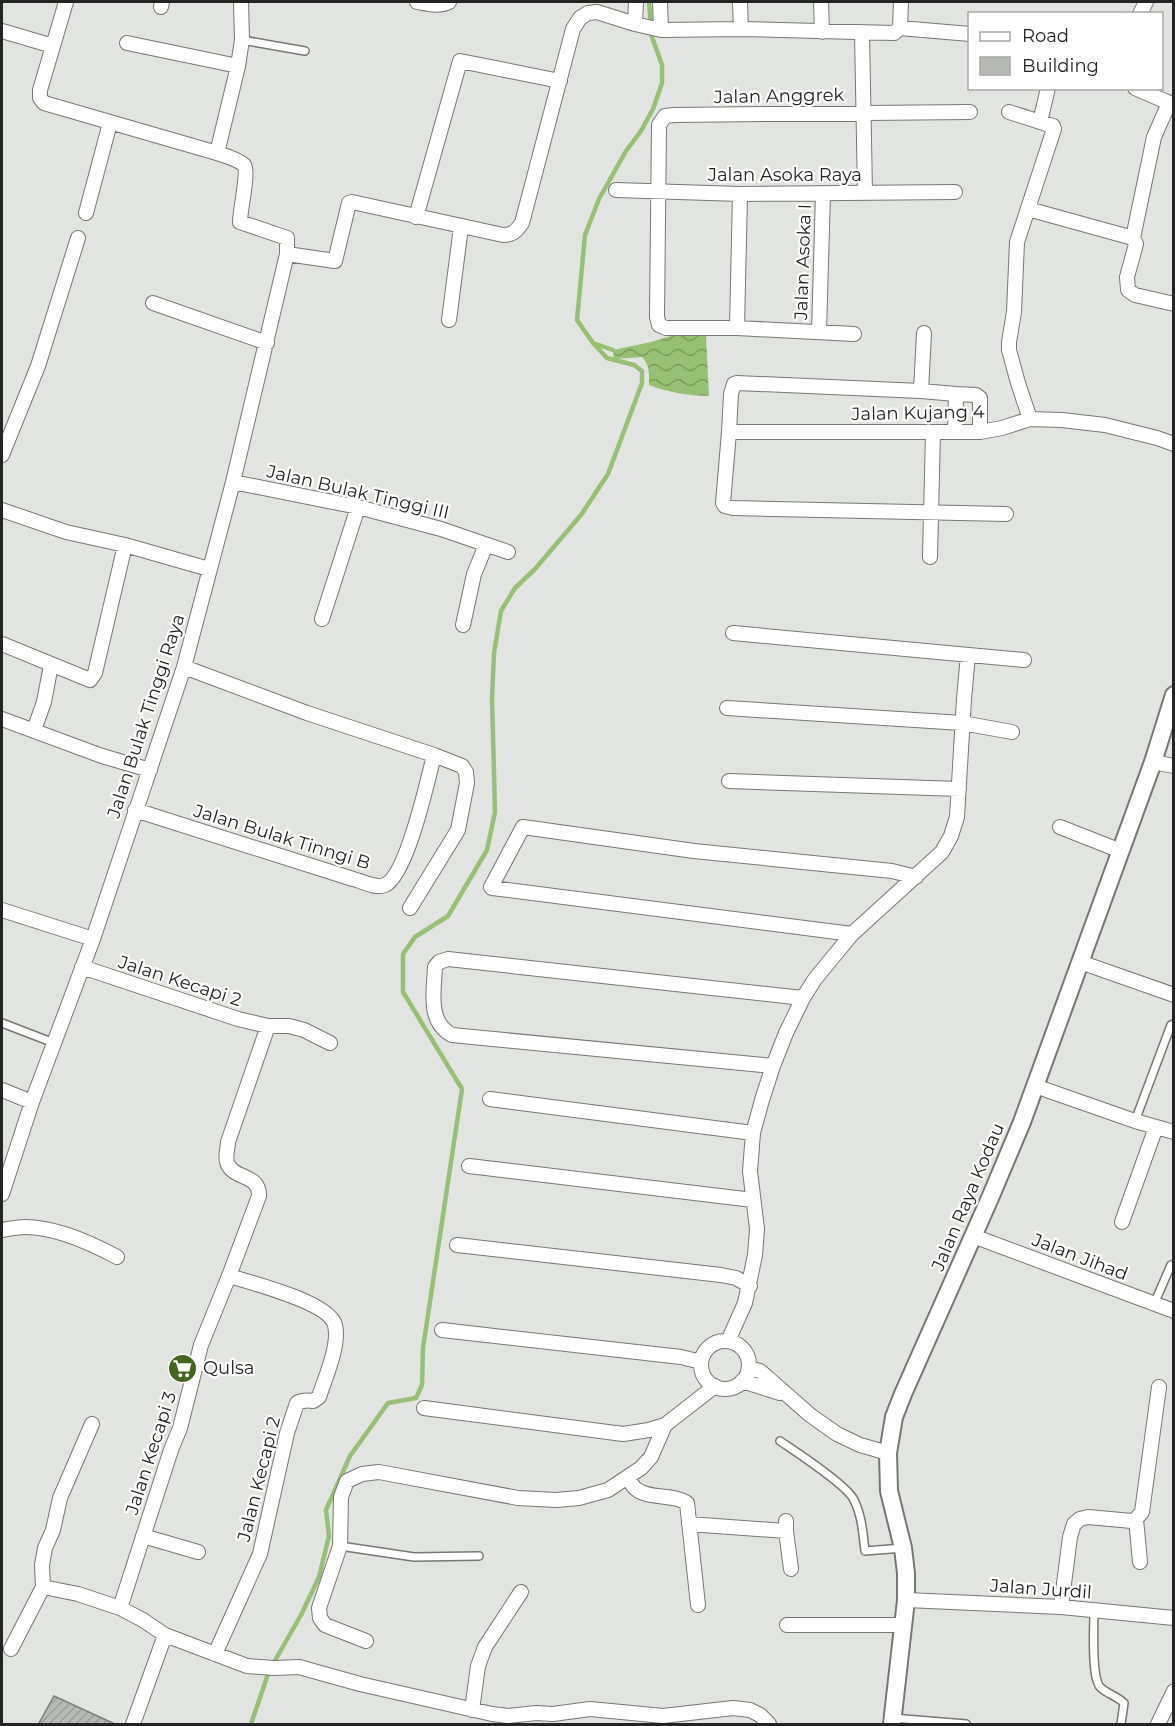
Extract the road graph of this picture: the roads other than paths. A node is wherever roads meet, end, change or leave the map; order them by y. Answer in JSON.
{"nodes":[{"id":1,"x":66,"y":2,"type":"edge"},
{"id":2,"x":241,"y":2,"type":"edge"},
{"id":3,"x":417,"y":2,"type":"edge"},
{"id":4,"x":448,"y":2,"type":"edge"},
{"id":5,"x":636,"y":2,"type":"edge"},
{"id":6,"x":660,"y":2,"type":"edge"},
{"id":7,"x":740,"y":2,"type":"edge"},
{"id":8,"x":821,"y":2,"type":"edge"},
{"id":9,"x":901,"y":2,"type":"edge"},
{"id":10,"x":639,"y":25,"type":"junction"},
{"id":11,"x":741,"y":29,"type":"junction"},
{"id":12,"x":660,"y":30,"type":"junction"},
{"id":13,"x":899,"y":30,"type":"junction"},
{"id":14,"x":2,"y":32,"type":"edge"},
{"id":15,"x":822,"y":32,"type":"junction"},
{"id":16,"x":862,"y":33,"type":"junction"},
{"id":17,"x":968,"y":34,"type":"edge"},
{"id":18,"x":242,"y":40,"type":"junction"},
{"id":19,"x":127,"y":42,"type":"dead end"},
{"id":20,"x":53,"y":46,"type":"junction"},
{"id":21,"x":305,"y":51,"type":"dead end"},
{"id":22,"x":238,"y":66,"type":"junction"},
{"id":23,"x":560,"y":81,"type":"junction"},
{"id":24,"x":1048,"y":90,"type":"edge"},
{"id":25,"x":1140,"y":90,"type":"edge"},
{"id":26,"x":1171,"y":104,"type":"edge"},
{"id":27,"x":970,"y":112,"type":"dead end"},
{"id":28,"x":1009,"y":112,"type":"dead end"},
{"id":29,"x":864,"y":113,"type":"junction"},
{"id":30,"x":1040,"y":122,"type":"junction"},
{"id":31,"x":110,"y":123,"type":"junction"},
{"id":32,"x":217,"y":153,"type":"junction"},
{"id":33,"x":616,"y":190,"type":"dead end"},
{"id":34,"x":658,"y":191,"type":"junction"},
{"id":35,"x":955,"y":192,"type":"dead end"},
{"id":36,"x":865,"y":193,"type":"junction"},
{"id":37,"x":740,"y":194,"type":"junction"},
{"id":38,"x":823,"y":194,"type":"junction"},
{"id":39,"x":1028,"y":209,"type":"junction"},
{"id":40,"x":86,"y":213,"type":"dead end"},
{"id":41,"x":416,"y":217,"type":"junction"},
{"id":42,"x":461,"y":227,"type":"junction"},
{"id":43,"x":78,"y":238,"type":"dead end"},
{"id":44,"x":1132,"y":238,"type":"junction"},
{"id":45,"x":287,"y":254,"type":"junction"},
{"id":46,"x":153,"y":303,"type":"dead end"},
{"id":47,"x":1173,"y":304,"type":"edge"},
{"id":48,"x":449,"y":320,"type":"dead end"},
{"id":49,"x":737,"y":328,"type":"junction"},
{"id":50,"x":819,"y":332,"type":"junction"},
{"id":51,"x":924,"y":333,"type":"dead end"},
{"id":52,"x":854,"y":334,"type":"dead end"},
{"id":53,"x":267,"y":343,"type":"junction"},
{"id":54,"x":921,"y":391,"type":"junction"},
{"id":55,"x":956,"y":394,"type":"junction"},
{"id":56,"x":1030,"y":419,"type":"junction"},
{"id":57,"x":729,"y":432,"type":"junction"},
{"id":58,"x":933,"y":432,"type":"junction"},
{"id":59,"x":955,"y":432,"type":"junction"},
{"id":60,"x":980,"y":432,"type":"junction"},
{"id":61,"x":1173,"y":444,"type":"edge"},
{"id":62,"x":2,"y":455,"type":"edge"},
{"id":63,"x":233,"y":482,"type":"junction"},
{"id":64,"x":358,"y":507,"type":"junction"},
{"id":65,"x":2,"y":510,"type":"edge"},
{"id":66,"x":931,"y":512,"type":"junction"},
{"id":67,"x":1006,"y":514,"type":"dead end"},
{"id":68,"x":125,"y":545,"type":"junction"},
{"id":69,"x":486,"y":545,"type":"junction"},
{"id":70,"x":508,"y":552,"type":"dead end"},
{"id":71,"x":930,"y":557,"type":"dead end"},
{"id":72,"x":209,"y":569,"type":"junction"},
{"id":73,"x":322,"y":619,"type":"dead end"},
{"id":74,"x":463,"y":625,"type":"dead end"},
{"id":75,"x":733,"y":633,"type":"dead end"},
{"id":76,"x":2,"y":644,"type":"edge"},
{"id":77,"x":968,"y":655,"type":"junction"},
{"id":78,"x":1024,"y":660,"type":"dead end"},
{"id":79,"x":51,"y":665,"type":"junction"},
{"id":80,"x":184,"y":667,"type":"junction"},
{"id":81,"x":1173,"y":695,"type":"edge"},
{"id":82,"x":726,"y":708,"type":"dead end"},
{"id":83,"x":2,"y":719,"type":"edge"},
{"id":84,"x":962,"y":723,"type":"junction"},
{"id":85,"x":34,"y":730,"type":"junction"},
{"id":86,"x":1012,"y":732,"type":"dead end"},
{"id":87,"x":434,"y":755,"type":"junction"},
{"id":88,"x":1153,"y":762,"type":"junction"},
{"id":89,"x":1173,"y":766,"type":"edge"},
{"id":90,"x":150,"y":770,"type":"junction"},
{"id":91,"x":729,"y":781,"type":"dead end"},
{"id":92,"x":959,"y":789,"type":"junction"},
{"id":93,"x":135,"y":810,"type":"junction"},
{"id":94,"x":1060,"y":827,"type":"dead end"},
{"id":95,"x":1121,"y":851,"type":"junction"},
{"id":96,"x":916,"y":876,"type":"junction"},
{"id":97,"x":410,"y":908,"type":"dead end"},
{"id":98,"x":2,"y":910,"type":"edge"},
{"id":99,"x":852,"y":934,"type":"junction"},
{"id":100,"x":93,"y":939,"type":"junction"},
{"id":101,"x":1080,"y":962,"type":"junction"},
{"id":102,"x":82,"y":966,"type":"junction"},
{"id":103,"x":1173,"y":995,"type":"edge"},
{"id":104,"x":803,"y":998,"type":"junction"},
{"id":105,"x":2,"y":1023,"type":"edge"},
{"id":106,"x":1173,"y":1024,"type":"edge"},
{"id":107,"x":268,"y":1026,"type":"junction"},
{"id":108,"x":54,"y":1043,"type":"junction"},
{"id":109,"x":330,"y":1043,"type":"dead end"},
{"id":110,"x":773,"y":1066,"type":"junction"},
{"id":111,"x":1035,"y":1086,"type":"junction"},
{"id":112,"x":2,"y":1090,"type":"edge"},
{"id":113,"x":490,"y":1099,"type":"dead end"},
{"id":114,"x":32,"y":1102,"type":"junction"},
{"id":115,"x":1135,"y":1121,"type":"junction"},
{"id":116,"x":1155,"y":1127,"type":"junction"},
{"id":117,"x":1173,"y":1132,"type":"edge"},
{"id":118,"x":753,"y":1133,"type":"junction"},
{"id":119,"x":469,"y":1166,"type":"dead end"},
{"id":120,"x":2,"y":1194,"type":"edge"},
{"id":121,"x":753,"y":1200,"type":"junction"},
{"id":122,"x":1122,"y":1222,"type":"dead end"},
{"id":123,"x":2,"y":1230,"type":"edge"},
{"id":124,"x":974,"y":1236,"type":"junction"},
{"id":125,"x":457,"y":1245,"type":"dead end"},
{"id":126,"x":117,"y":1257,"type":"dead end"},
{"id":127,"x":1171,"y":1265,"type":"dead end"},
{"id":128,"x":229,"y":1276,"type":"junction"},
{"id":129,"x":750,"y":1286,"type":"junction"},
{"id":130,"x":1154,"y":1305,"type":"junction"},
{"id":131,"x":1173,"y":1311,"type":"edge"},
{"id":132,"x":442,"y":1330,"type":"dead end"},
{"id":133,"x":728,"y":1341,"type":"junction"},
{"id":134,"x":701,"y":1362,"type":"junction"},
{"id":135,"x":748,"y":1368,"type":"junction"},
{"id":136,"x":742,"y":1381,"type":"junction"},
{"id":137,"x":715,"y":1386,"type":"junction"},
{"id":138,"x":1159,"y":1387,"type":"dead end"},
{"id":139,"x":786,"y":1395,"type":"junction"},
{"id":140,"x":424,"y":1408,"type":"dead end"},
{"id":141,"x":92,"y":1424,"type":"dead end"},
{"id":142,"x":665,"y":1425,"type":"junction"},
{"id":143,"x":780,"y":1440,"type":"dead end"},
{"id":144,"x":888,"y":1453,"type":"junction"},
{"id":145,"x":628,"y":1477,"type":"junction"},
{"id":146,"x":1136,"y":1519,"type":"junction"},
{"id":147,"x":689,"y":1524,"type":"junction"},
{"id":148,"x":143,"y":1536,"type":"junction"},
{"id":149,"x":340,"y":1546,"type":"junction"},
{"id":150,"x":903,"y":1548,"type":"junction"},
{"id":151,"x":198,"y":1551,"type":"dead end"},
{"id":152,"x":479,"y":1556,"type":"dead end"},
{"id":153,"x":1140,"y":1562,"type":"dead end"},
{"id":154,"x":791,"y":1569,"type":"dead end"},
{"id":155,"x":44,"y":1587,"type":"junction"},
{"id":156,"x":521,"y":1592,"type":"dead end"},
{"id":157,"x":906,"y":1600,"type":"junction"},
{"id":158,"x":698,"y":1605,"type":"dead end"},
{"id":159,"x":1061,"y":1607,"type":"junction"},
{"id":160,"x":120,"y":1608,"type":"junction"},
{"id":161,"x":1094,"y":1610,"type":"junction"},
{"id":162,"x":1173,"y":1618,"type":"edge"},
{"id":163,"x":787,"y":1625,"type":"dead end"},
{"id":164,"x":903,"y":1625,"type":"junction"},
{"id":165,"x":165,"y":1635,"type":"junction"},
{"id":166,"x":366,"y":1641,"type":"dead end"},
{"id":167,"x":11,"y":1649,"type":"dead end"},
{"id":168,"x":215,"y":1654,"type":"junction"},
{"id":169,"x":1173,"y":1691,"type":"edge"},
{"id":170,"x":472,"y":1710,"type":"junction"},
{"id":171,"x":508,"y":1720,"type":"edge"},
{"id":172,"x":892,"y":1721,"type":"edge"},
{"id":173,"x":133,"y":1725,"type":"edge"},
{"id":174,"x":769,"y":1725,"type":"edge"},
{"id":175,"x":966,"y":1725,"type":"edge"},
{"id":176,"x":1121,"y":1725,"type":"edge"},
{"id":177,"x":1158,"y":1725,"type":"edge"}],
"edges":[{"from":1,"to":20,"type":"street"},
{"from":2,"to":18,"type":"street"},
{"from":3,"to":4,"type":"street"},
{"from":5,"to":10,"type":"street"},
{"from":6,"to":12,"type":"street"},
{"from":7,"to":11,"type":"street"},
{"from":8,"to":15,"type":"street"},
{"from":9,"to":13,"type":"street"},
{"from":10,"to":12,"type":"street"},
{"from":10,"to":23,"type":"street"},
{"from":11,"to":12,"type":"street"},
{"from":11,"to":15,"type":"street"},
{"from":13,"to":16,"type":"street"},
{"from":13,"to":17,"type":"street"},
{"from":14,"to":20,"type":"street"},
{"from":15,"to":16,"type":"street"},
{"from":16,"to":29,"type":"street"},
{"from":18,"to":21,"type":"lane"},
{"from":18,"to":22,"type":"street"},
{"from":19,"to":22,"type":"street"},
{"from":20,"to":31,"type":"street"},
{"from":22,"to":32,"type":"street"},
{"from":23,"to":41,"type":"street"},
{"from":23,"to":42,"type":"street"},
{"from":24,"to":30,"type":"street"},
{"from":25,"to":26,"type":"street"},
{"from":26,"to":44,"type":"street"},
{"from":27,"to":29,"type":"street","name":"Jalan Anggrek"},
{"from":28,"to":30,"type":"street"},
{"from":29,"to":34,"type":"street","name":"Jalan Anggrek"},
{"from":29,"to":36,"type":"street"},
{"from":30,"to":39,"type":"street"},
{"from":31,"to":32,"type":"street"},
{"from":31,"to":40,"type":"street"},
{"from":32,"to":45,"type":"street","name":"Jalan Bulak Tinggi Raya"},
{"from":33,"to":34,"type":"street","name":"Jalan Asoka Raya"},
{"from":34,"to":37,"type":"street","name":"Jalan Asoka Raya"},
{"from":34,"to":49,"type":"street"},
{"from":35,"to":36,"type":"street","name":"Jalan Asoka Raya"},
{"from":36,"to":38,"type":"street","name":"Jalan Asoka Raya"},
{"from":37,"to":38,"type":"street","name":"Jalan Asoka Raya"},
{"from":37,"to":49,"type":"street"},
{"from":38,"to":50,"type":"street","name":"Jalan Asoka I"},
{"from":39,"to":44,"type":"street"},
{"from":39,"to":56,"type":"street"},
{"from":41,"to":42,"type":"street"},
{"from":41,"to":45,"type":"street"},
{"from":42,"to":48,"type":"street"},
{"from":43,"to":62,"type":"street"},
{"from":44,"to":47,"type":"street"},
{"from":45,"to":53,"type":"street","name":"Jalan Bulak Tinggi Raya"},
{"from":46,"to":53,"type":"street"},
{"from":49,"to":50,"type":"street"},
{"from":50,"to":52,"type":"street"},
{"from":51,"to":54,"type":"street"},
{"from":53,"to":63,"type":"street","name":"Jalan Bulak Tinggi Raya"},
{"from":54,"to":55,"type":"street"},
{"from":54,"to":57,"type":"street"},
{"from":55,"to":59,"type":"street"},
{"from":55,"to":60,"type":"street"},
{"from":56,"to":60,"type":"street","name":"Jalan Kujang 4"},
{"from":56,"to":61,"type":"street","name":"Jalan Kujang 4"},
{"from":57,"to":58,"type":"street","name":"Jalan Kujang 4"},
{"from":57,"to":66,"type":"street"},
{"from":58,"to":59,"type":"street","name":"Jalan Kujang 4"},
{"from":58,"to":66,"type":"street"},
{"from":59,"to":60,"type":"street","name":"Jalan Kujang 4"},
{"from":63,"to":64,"type":"street","name":"Jalan Bulak Tinggi III"},
{"from":63,"to":72,"type":"street","name":"Jalan Bulak Tinggi Raya"},
{"from":64,"to":69,"type":"street","name":"Jalan Bulak Tinggi III"},
{"from":64,"to":73,"type":"street"},
{"from":65,"to":68,"type":"street"},
{"from":66,"to":67,"type":"street"},
{"from":66,"to":71,"type":"street"},
{"from":68,"to":72,"type":"street"},
{"from":68,"to":79,"type":"street"},
{"from":69,"to":70,"type":"street","name":"Jalan Bulak Tinggi III"},
{"from":69,"to":74,"type":"street"},
{"from":72,"to":80,"type":"street","name":"Jalan Bulak Tinggi Raya"},
{"from":75,"to":77,"type":"street"},
{"from":76,"to":79,"type":"street"},
{"from":77,"to":78,"type":"street"},
{"from":77,"to":84,"type":"street"},
{"from":79,"to":85,"type":"street"},
{"from":80,"to":87,"type":"street"},
{"from":80,"to":90,"type":"street","name":"Jalan Bulak Tinggi Raya"},
{"from":81,"to":88,"type":"street","name":"Jalan Raya Kodau"},
{"from":82,"to":84,"type":"street"},
{"from":83,"to":85,"type":"street"},
{"from":84,"to":86,"type":"street"},
{"from":84,"to":92,"type":"street"},
{"from":85,"to":90,"type":"street"},
{"from":87,"to":93,"type":"street","name":"Jalan Bulak Tinngi B"},
{"from":87,"to":97,"type":"street"},
{"from":88,"to":89,"type":"street"},
{"from":88,"to":95,"type":"street","name":"Jalan Raya Kodau"},
{"from":90,"to":93,"type":"street","name":"Jalan Bulak Tinggi Raya"},
{"from":91,"to":92,"type":"street"},
{"from":92,"to":96,"type":"street"},
{"from":93,"to":100,"type":"street","name":"Jalan Bulak Tinggi Raya"},
{"from":94,"to":95,"type":"street"},
{"from":95,"to":101,"type":"street","name":"Jalan Raya Kodau"},
{"from":96,"to":99,"type":"street"},
{"from":96,"to":99,"type":"street"},
{"from":98,"to":100,"type":"street"},
{"from":99,"to":104,"type":"street"},
{"from":100,"to":102,"type":"street","name":"Jalan Bulak Tinggi Raya"},
{"from":101,"to":103,"type":"street"},
{"from":101,"to":111,"type":"street","name":"Jalan Raya Kodau"},
{"from":102,"to":107,"type":"street","name":"Jalan Kecapi 2"},
{"from":102,"to":108,"type":"street","name":"Jalan Bulak Tinggi Raya"},
{"from":104,"to":110,"type":"street"},
{"from":104,"to":110,"type":"street"},
{"from":105,"to":108,"type":"lane"},
{"from":106,"to":115,"type":"lane"},
{"from":107,"to":109,"type":"street","name":"Jalan Kecapi 2"},
{"from":107,"to":128,"type":"street"},
{"from":108,"to":114,"type":"street","name":"Jalan Bulak Tinggi Raya"},
{"from":110,"to":118,"type":"street"},
{"from":111,"to":115,"type":"street"},
{"from":111,"to":124,"type":"street","name":"Jalan Raya Kodau"},
{"from":112,"to":114,"type":"street"},
{"from":113,"to":118,"type":"street"},
{"from":114,"to":120,"type":"street","name":"Jalan Bulak Tinggi Raya"},
{"from":115,"to":116,"type":"street"},
{"from":116,"to":117,"type":"street"},
{"from":116,"to":122,"type":"street"},
{"from":118,"to":121,"type":"street"},
{"from":119,"to":121,"type":"street"},
{"from":121,"to":129,"type":"street"},
{"from":123,"to":126,"type":"street"},
{"from":124,"to":130,"type":"street","name":"Jalan Jihad"},
{"from":124,"to":144,"type":"street","name":"Jalan Raya Kodau"},
{"from":125,"to":129,"type":"street"},
{"from":127,"to":130,"type":"lane"},
{"from":128,"to":148,"type":"street","name":"Jalan Kecapi 3"},
{"from":128,"to":168,"type":"street","name":"Jalan Kecapi 2"},
{"from":129,"to":133,"type":"street"},
{"from":130,"to":131,"type":"street","name":"Jalan Jihad"},
{"from":132,"to":134,"type":"street"},
{"from":133,"to":134,"type":"street"},
{"from":133,"to":135,"type":"street"},
{"from":134,"to":137,"type":"street"},
{"from":135,"to":136,"type":"street"},
{"from":135,"to":139,"type":"street"},
{"from":136,"to":137,"type":"street"},
{"from":136,"to":139,"type":"street"},
{"from":137,"to":142,"type":"street"},
{"from":138,"to":146,"type":"street"},
{"from":139,"to":144,"type":"street"},
{"from":140,"to":142,"type":"street"},
{"from":141,"to":155,"type":"street"},
{"from":142,"to":145,"type":"street"},
{"from":143,"to":150,"type":"lane"},
{"from":144,"to":150,"type":"street","name":"Jalan Raya Kodau"},
{"from":145,"to":147,"type":"street"},
{"from":145,"to":149,"type":"street"},
{"from":146,"to":153,"type":"street"},
{"from":146,"to":159,"type":"street"},
{"from":147,"to":154,"type":"street"},
{"from":147,"to":158,"type":"street"},
{"from":148,"to":151,"type":"street"},
{"from":148,"to":160,"type":"street","name":"Jalan Kecapi 3"},
{"from":149,"to":152,"type":"lane"},
{"from":149,"to":166,"type":"street"},
{"from":150,"to":157,"type":"street","name":"Jalan Raya Kodau"},
{"from":155,"to":160,"type":"street"},
{"from":155,"to":167,"type":"street"},
{"from":156,"to":170,"type":"street"},
{"from":157,"to":159,"type":"street","name":"Jalan Jurdil"},
{"from":157,"to":164,"type":"street","name":"Jalan Raya Kodau"},
{"from":159,"to":161,"type":"street","name":"Jalan Jurdil"},
{"from":160,"to":165,"type":"street"},
{"from":161,"to":162,"type":"street","name":"Jalan Jurdil"},
{"from":161,"to":176,"type":"lane"},
{"from":163,"to":164,"type":"street"},
{"from":164,"to":172,"type":"street","name":"Jalan Raya Kodau"},
{"from":165,"to":168,"type":"street"},
{"from":165,"to":173,"type":"street"},
{"from":168,"to":170,"type":"street"},
{"from":169,"to":177,"type":"street"},
{"from":170,"to":171,"type":"street"},
{"from":171,"to":174,"type":"street"},
{"from":172,"to":175,"type":"lane"}]}
